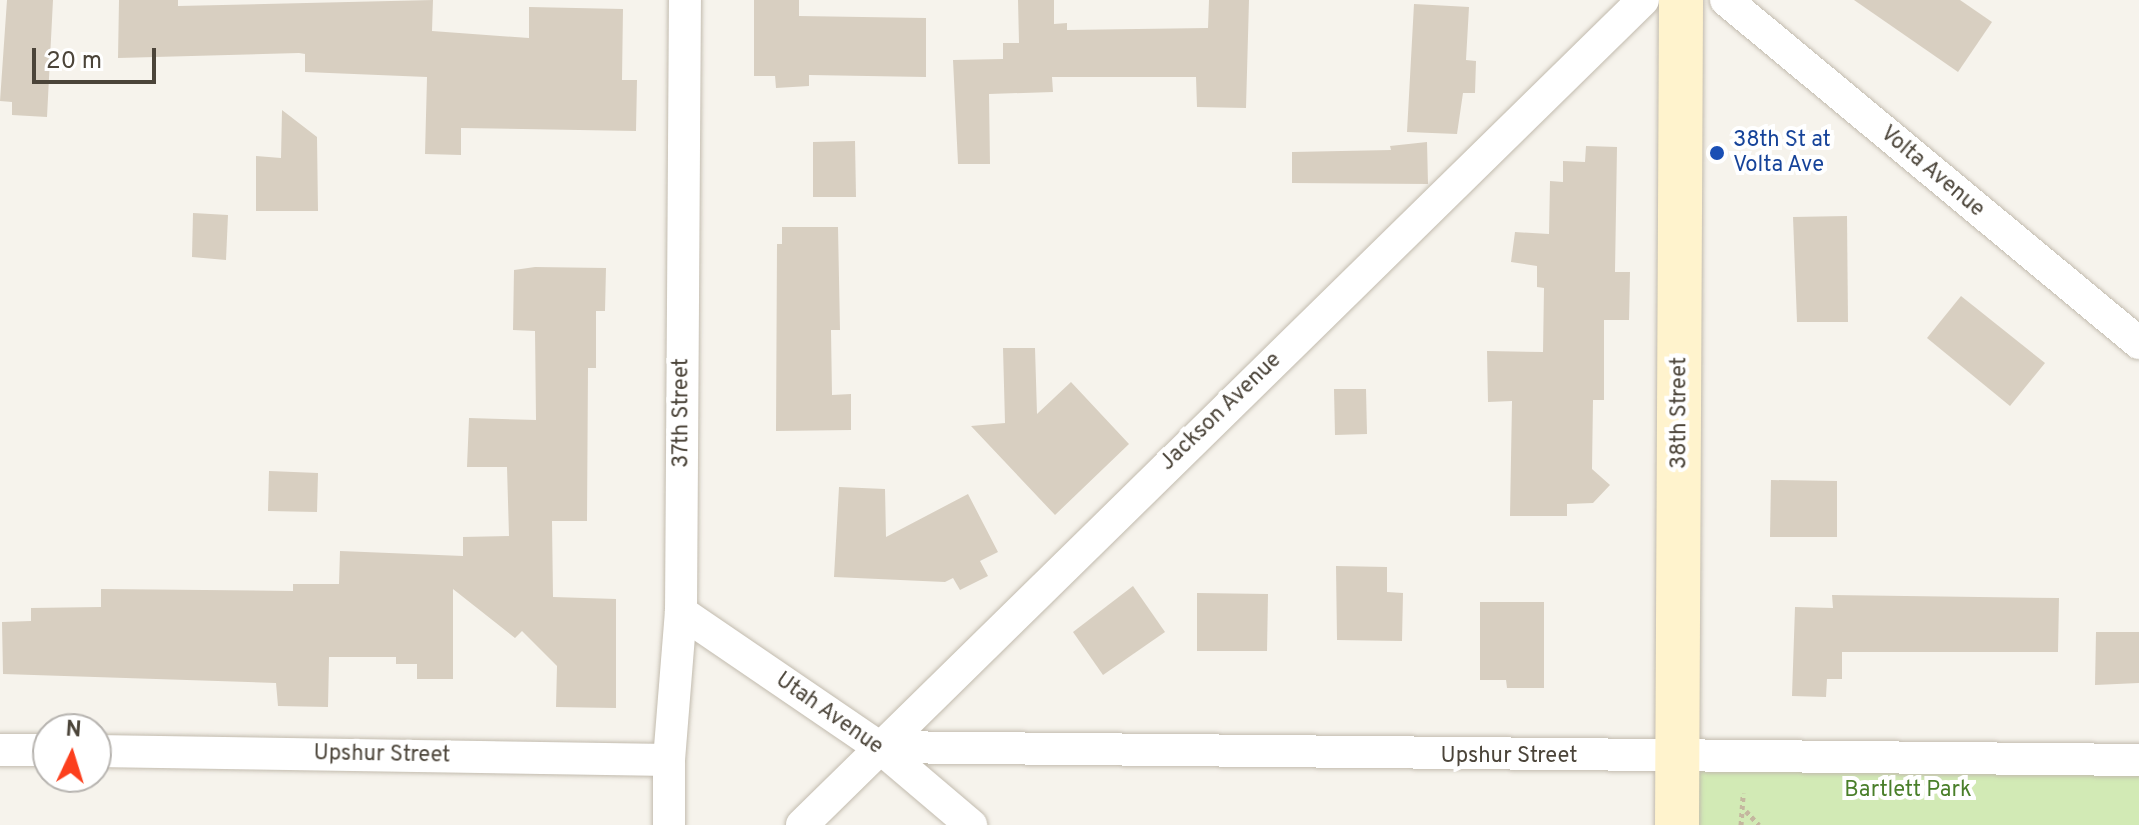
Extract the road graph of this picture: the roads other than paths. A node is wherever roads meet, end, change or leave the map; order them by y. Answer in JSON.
{"nodes":[{"id":1,"x":685,"y":0,"type":"edge"},
{"id":2,"x":1643,"y":0,"type":"edge"},
{"id":3,"x":1681,"y":0,"type":"edge"},
{"id":4,"x":1726,"y":0,"type":"edge"},
{"id":5,"x":2139,"y":343,"type":"edge"},
{"id":6,"x":681,"y":612,"type":"junction"},
{"id":7,"x":879,"y":747,"type":"junction"},
{"id":8,"x":0,"y":750,"type":"edge"},
{"id":9,"x":32,"y":750,"type":"edge"},
{"id":10,"x":112,"y":751,"type":"edge"},
{"id":11,"x":1678,"y":758,"type":"junction"},
{"id":12,"x":669,"y":760,"type":"junction"},
{"id":13,"x":2139,"y":760,"type":"edge"},
{"id":14,"x":669,"y":825,"type":"edge"},
{"id":15,"x":802,"y":825,"type":"edge"},
{"id":16,"x":971,"y":825,"type":"edge"},
{"id":17,"x":1677,"y":825,"type":"edge"}],
"edges":[{"from":1,"to":6,"type":"street","name":"37th Street"},
{"from":2,"to":7,"type":"street","name":"Jackson Avenue"},
{"from":3,"to":11,"type":"main road","name":"38th Street"},
{"from":4,"to":5,"type":"street","name":"Volta Avenue"},
{"from":6,"to":7,"type":"street","name":"Utah Avenue"},
{"from":6,"to":12,"type":"street","name":"37th Street"},
{"from":7,"to":11,"type":"street","name":"Upshur Street"},
{"from":7,"to":15,"type":"street","name":"Jackson Avenue"},
{"from":7,"to":16,"type":"street","name":"Utah Avenue"},
{"from":8,"to":9,"type":"street"},
{"from":10,"to":12,"type":"street","name":"Upshur Street"},
{"from":11,"to":13,"type":"street","name":"Upshur Street"},
{"from":11,"to":17,"type":"main road","name":"38th Street"},
{"from":12,"to":14,"type":"street","name":"37th Street"}]}
